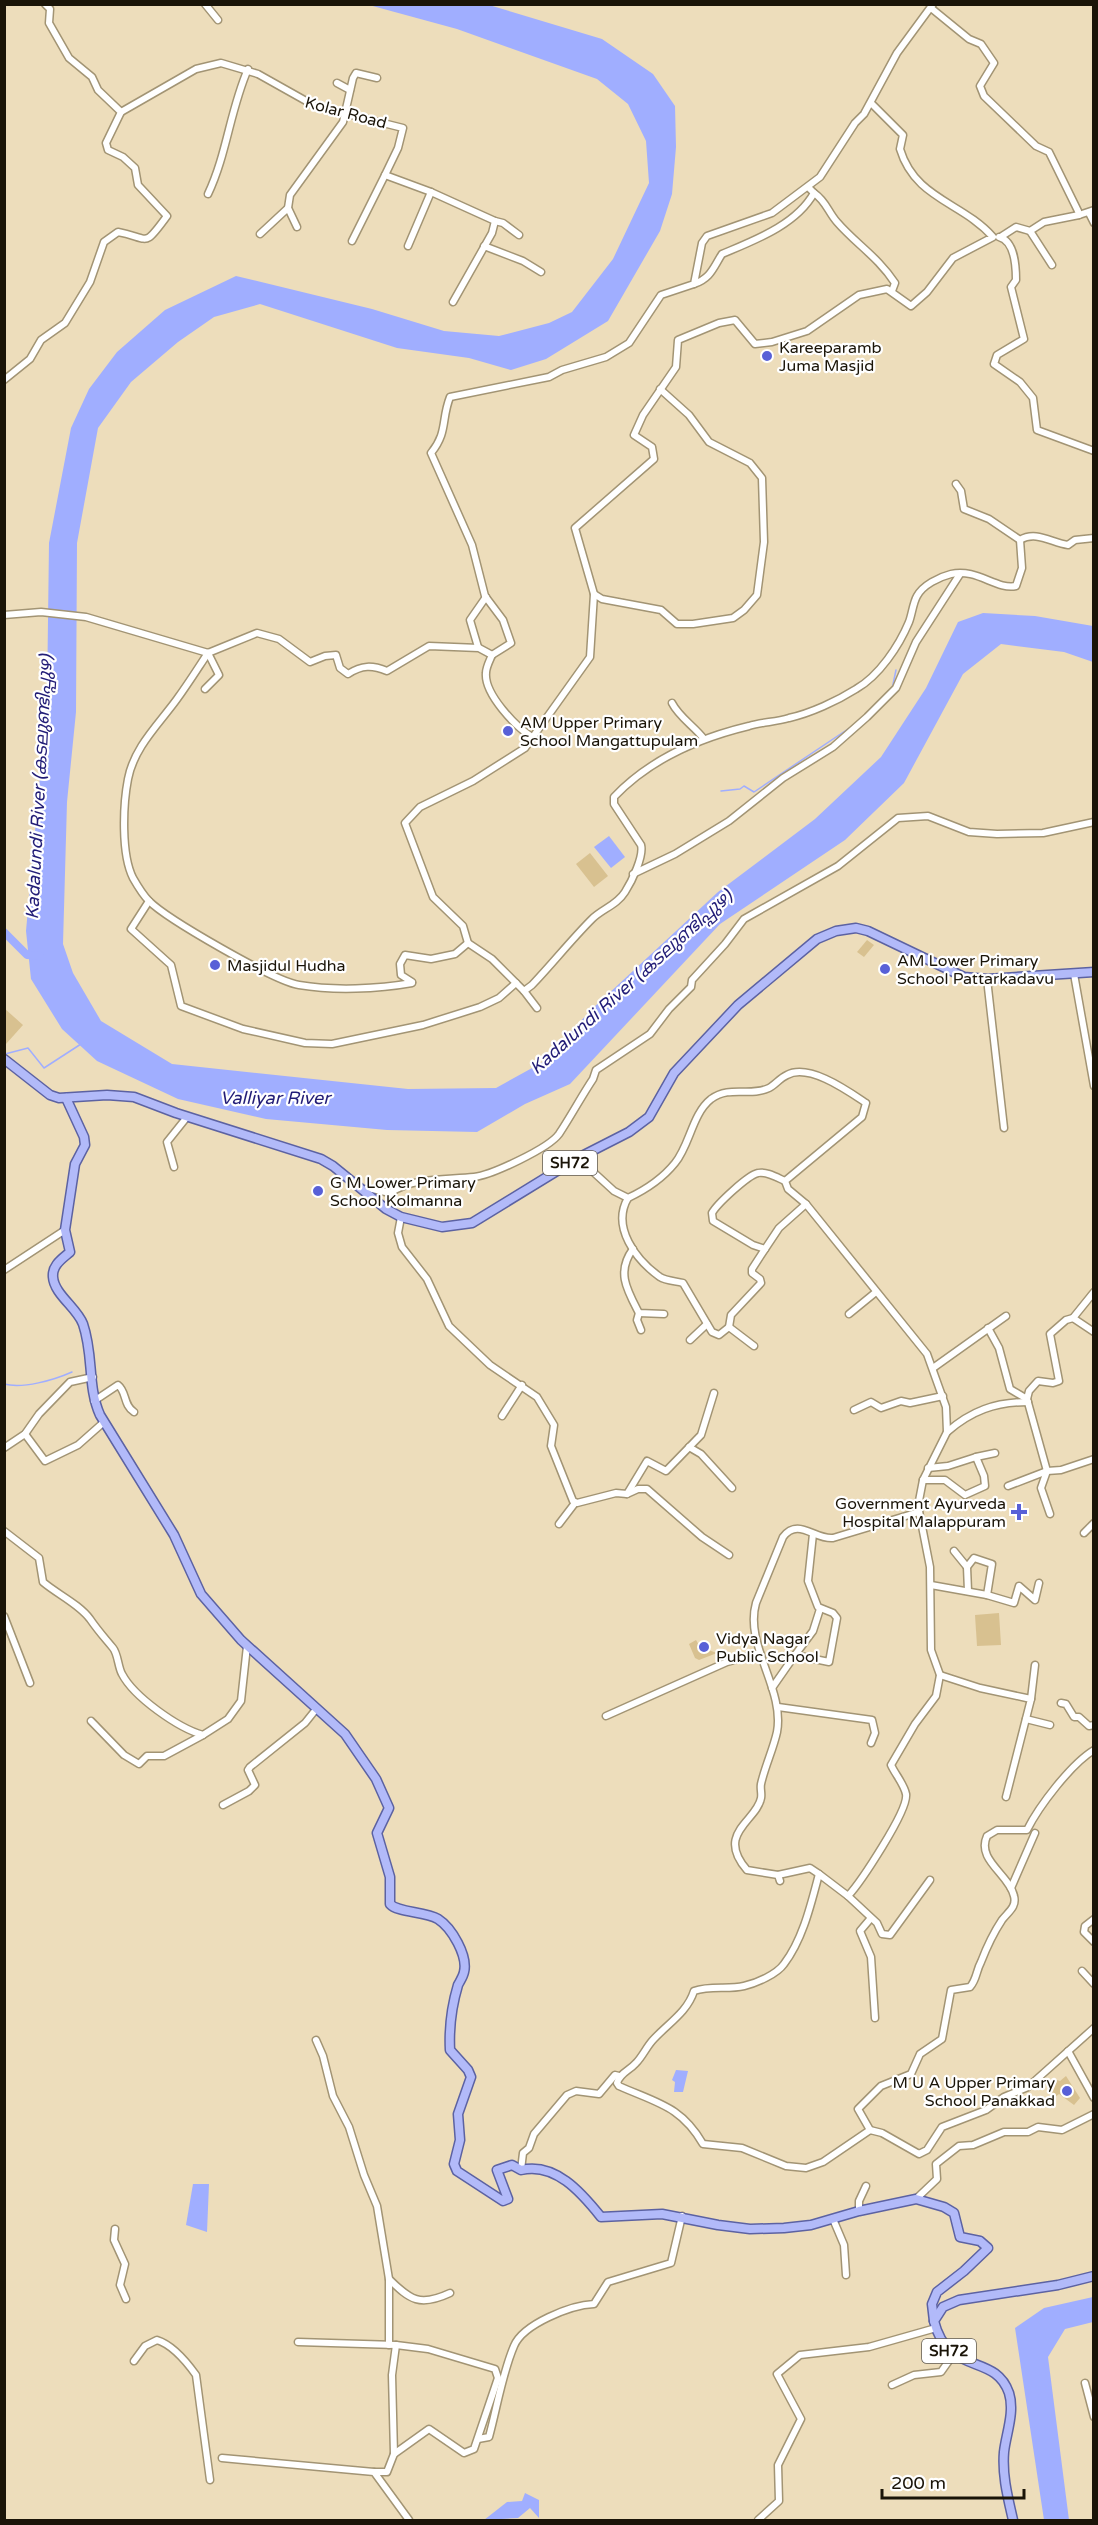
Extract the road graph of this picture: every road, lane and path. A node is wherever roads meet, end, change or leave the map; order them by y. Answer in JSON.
{"nodes":[{"id":1,"x":45,"y":4,"type":"edge"},
{"id":2,"x":205,"y":4,"type":"edge"},
{"id":3,"x":932,"y":6,"type":"edge"},
{"id":4,"x":218,"y":20,"type":"dead end"},
{"id":5,"x":248,"y":69,"type":"junction"},
{"id":6,"x":377,"y":78,"type":"dead end"},
{"id":7,"x":337,"y":83,"type":"dead end"},
{"id":8,"x":350,"y":90,"type":"junction"},
{"id":9,"x":871,"y":103,"type":"junction"},
{"id":10,"x":121,"y":112,"type":"junction"},
{"id":11,"x":345,"y":112,"type":"junction"},
{"id":12,"x":385,"y":175,"type":"junction"},
{"id":13,"x":808,"y":187,"type":"junction"},
{"id":14,"x":431,"y":192,"type":"junction"},
{"id":15,"x":814,"y":193,"type":"junction"},
{"id":16,"x":207,"y":194,"type":"dead end"},
{"id":17,"x":288,"y":208,"type":"junction"},
{"id":18,"x":1091,"y":212,"type":"edge"},
{"id":19,"x":1079,"y":214,"type":"junction"},
{"id":20,"x":495,"y":220,"type":"junction"},
{"id":21,"x":1094,"y":223,"type":"edge"},
{"id":22,"x":297,"y":227,"type":"dead end"},
{"id":23,"x":1030,"y":231,"type":"junction"},
{"id":24,"x":260,"y":234,"type":"dead end"},
{"id":25,"x":519,"y":235,"type":"dead end"},
{"id":26,"x":1002,"y":236,"type":"junction"},
{"id":27,"x":993,"y":237,"type":"junction"},
{"id":28,"x":352,"y":241,"type":"dead end"},
{"id":29,"x":408,"y":246,"type":"dead end"},
{"id":30,"x":484,"y":246,"type":"junction"},
{"id":31,"x":1052,"y":265,"type":"dead end"},
{"id":32,"x":541,"y":272,"type":"dead end"},
{"id":33,"x":694,"y":284,"type":"junction"},
{"id":34,"x":892,"y":291,"type":"junction"},
{"id":35,"x":453,"y":302,"type":"dead end"},
{"id":36,"x":755,"y":344,"type":"junction"},
{"id":37,"x":767,"y":348,"type":"dead end"},
{"id":38,"x":4,"y":380,"type":"edge"},
{"id":39,"x":660,"y":389,"type":"junction"},
{"id":40,"x":1094,"y":451,"type":"edge"},
{"id":41,"x":956,"y":484,"type":"dead end"},
{"id":42,"x":1094,"y":538,"type":"edge"},
{"id":43,"x":1020,"y":540,"type":"junction"},
{"id":44,"x":960,"y":574,"type":"junction"},
{"id":45,"x":594,"y":594,"type":"junction"},
{"id":46,"x":486,"y":597,"type":"junction"},
{"id":47,"x":4,"y":615,"type":"edge"},
{"id":48,"x":478,"y":647,"type":"junction"},
{"id":49,"x":208,"y":653,"type":"junction"},
{"id":50,"x":492,"y":655,"type":"junction"},
{"id":51,"x":205,"y":689,"type":"dead end"},
{"id":52,"x":672,"y":703,"type":"dead end"},
{"id":53,"x":532,"y":737,"type":"junction"},
{"id":54,"x":704,"y":739,"type":"junction"},
{"id":55,"x":1094,"y":822,"type":"edge"},
{"id":56,"x":632,"y":875,"type":"junction"},
{"id":57,"x":149,"y":901,"type":"junction"},
{"id":58,"x":468,"y":944,"type":"junction"},
{"id":59,"x":1094,"y":972,"type":"edge"},
{"id":60,"x":1074,"y":974,"type":"junction"},
{"id":61,"x":987,"y":979,"type":"junction"},
{"id":62,"x":516,"y":983,"type":"junction"},
{"id":63,"x":524,"y":991,"type":"junction"},
{"id":64,"x":537,"y":1008,"type":"dead end"},
{"id":65,"x":4,"y":1059,"type":"edge"},
{"id":66,"x":1094,"y":1086,"type":"edge"},
{"id":67,"x":66,"y":1098,"type":"junction"},
{"id":68,"x":187,"y":1117,"type":"junction"},
{"id":69,"x":1004,"y":1128,"type":"dead end"},
{"id":70,"x":578,"y":1158,"type":"junction"},
{"id":71,"x":174,"y":1167,"type":"dead end"},
{"id":72,"x":785,"y":1180,"type":"junction"},
{"id":73,"x":364,"y":1191,"type":"junction"},
{"id":74,"x":628,"y":1198,"type":"junction"},
{"id":75,"x":806,"y":1204,"type":"junction"},
{"id":76,"x":401,"y":1217,"type":"junction"},
{"id":77,"x":65,"y":1230,"type":"junction"},
{"id":78,"x":633,"y":1249,"type":"junction"},
{"id":79,"x":765,"y":1249,"type":"junction"},
{"id":80,"x":4,"y":1270,"type":"edge"},
{"id":81,"x":876,"y":1292,"type":"junction"},
{"id":82,"x":1094,"y":1292,"type":"edge"},
{"id":83,"x":639,"y":1313,"type":"junction"},
{"id":84,"x":664,"y":1314,"type":"dead end"},
{"id":85,"x":849,"y":1314,"type":"dead end"},
{"id":86,"x":1006,"y":1316,"type":"dead end"},
{"id":87,"x":1073,"y":1318,"type":"junction"},
{"id":88,"x":707,"y":1324,"type":"junction"},
{"id":89,"x":729,"y":1327,"type":"junction"},
{"id":90,"x":988,"y":1328,"type":"junction"},
{"id":91,"x":641,"y":1330,"type":"dead end"},
{"id":92,"x":1094,"y":1332,"type":"edge"},
{"id":93,"x":690,"y":1340,"type":"dead end"},
{"id":94,"x":754,"y":1346,"type":"dead end"},
{"id":95,"x":933,"y":1368,"type":"junction"},
{"id":96,"x":93,"y":1377,"type":"junction"},
{"id":97,"x":522,"y":1385,"type":"junction"},
{"id":98,"x":714,"y":1393,"type":"dead end"},
{"id":99,"x":943,"y":1396,"type":"junction"},
{"id":100,"x":1027,"y":1400,"type":"junction"},
{"id":101,"x":94,"y":1401,"type":"junction"},
{"id":102,"x":854,"y":1410,"type":"dead end"},
{"id":103,"x":134,"y":1412,"type":"dead end"},
{"id":104,"x":502,"y":1416,"type":"dead end"},
{"id":105,"x":104,"y":1422,"type":"junction"},
{"id":106,"x":947,"y":1432,"type":"junction"},
{"id":107,"x":25,"y":1434,"type":"junction"},
{"id":108,"x":689,"y":1447,"type":"junction"},
{"id":109,"x":4,"y":1448,"type":"edge"},
{"id":110,"x":995,"y":1453,"type":"dead end"},
{"id":111,"x":976,"y":1457,"type":"junction"},
{"id":112,"x":1094,"y":1459,"type":"edge"},
{"id":113,"x":928,"y":1468,"type":"junction"},
{"id":114,"x":1047,"y":1471,"type":"junction"},
{"id":115,"x":923,"y":1480,"type":"junction"},
{"id":116,"x":1008,"y":1486,"type":"dead end"},
{"id":117,"x":732,"y":1488,"type":"dead end"},
{"id":118,"x":627,"y":1494,"type":"junction"},
{"id":119,"x":575,"y":1503,"type":"junction"},
{"id":120,"x":920,"y":1512,"type":"junction"},
{"id":121,"x":1050,"y":1514,"type":"dead end"},
{"id":122,"x":1094,"y":1523,"type":"edge"},
{"id":123,"x":560,"y":1524,"type":"dead end"},
{"id":124,"x":4,"y":1531,"type":"edge"},
{"id":125,"x":1084,"y":1533,"type":"dead end"},
{"id":126,"x":813,"y":1534,"type":"junction"},
{"id":127,"x":954,"y":1551,"type":"dead end"},
{"id":128,"x":729,"y":1555,"type":"dead end"},
{"id":129,"x":967,"y":1567,"type":"junction"},
{"id":130,"x":1039,"y":1584,"type":"dead end"},
{"id":131,"x":931,"y":1585,"type":"junction"},
{"id":132,"x":968,"y":1591,"type":"junction"},
{"id":133,"x":987,"y":1595,"type":"junction"},
{"id":134,"x":820,"y":1609,"type":"junction"},
{"id":135,"x":4,"y":1616,"type":"edge"},
{"id":136,"x":247,"y":1646,"type":"junction"},
{"id":137,"x":760,"y":1653,"type":"junction"},
{"id":138,"x":795,"y":1656,"type":"junction"},
{"id":139,"x":1035,"y":1665,"type":"dead end"},
{"id":140,"x":940,"y":1675,"type":"junction"},
{"id":141,"x":30,"y":1683,"type":"dead end"},
{"id":142,"x":772,"y":1688,"type":"junction"},
{"id":143,"x":1031,"y":1699,"type":"junction"},
{"id":144,"x":1061,"y":1703,"type":"dead end"},
{"id":145,"x":778,"y":1707,"type":"junction"},
{"id":146,"x":316,"y":1708,"type":"junction"},
{"id":147,"x":606,"y":1716,"type":"dead end"},
{"id":148,"x":1026,"y":1719,"type":"junction"},
{"id":149,"x":91,"y":1721,"type":"dead end"},
{"id":150,"x":1050,"y":1725,"type":"dead end"},
{"id":151,"x":1094,"y":1725,"type":"edge"},
{"id":152,"x":203,"y":1735,"type":"junction"},
{"id":153,"x":871,"y":1743,"type":"dead end"},
{"id":154,"x":1094,"y":1750,"type":"edge"},
{"id":155,"x":1006,"y":1797,"type":"dead end"},
{"id":156,"x":223,"y":1805,"type":"dead end"},
{"id":157,"x":1035,"y":1833,"type":"dead end"},
{"id":158,"x":819,"y":1874,"type":"junction"},
{"id":159,"x":930,"y":1880,"type":"dead end"},
{"id":160,"x":1011,"y":1888,"type":"junction"},
{"id":161,"x":848,"y":1896,"type":"junction"},
{"id":162,"x":871,"y":1918,"type":"junction"},
{"id":163,"x":1094,"y":1919,"type":"edge"},
{"id":164,"x":1094,"y":1942,"type":"edge"},
{"id":165,"x":1082,"y":1971,"type":"dead end"},
{"id":166,"x":1094,"y":1984,"type":"edge"},
{"id":167,"x":875,"y":2018,"type":"dead end"},
{"id":168,"x":1094,"y":2028,"type":"edge"},
{"id":169,"x":316,"y":2040,"type":"dead end"},
{"id":170,"x":1068,"y":2051,"type":"junction"},
{"id":171,"x":619,"y":2076,"type":"junction"},
{"id":172,"x":1094,"y":2098,"type":"edge"},
{"id":173,"x":1094,"y":2114,"type":"edge"},
{"id":174,"x":870,"y":2130,"type":"junction"},
{"id":175,"x":521,"y":2170,"type":"junction"},
{"id":176,"x":866,"y":2186,"type":"dead end"},
{"id":177,"x":916,"y":2199,"type":"junction"},
{"id":178,"x":859,"y":2211,"type":"junction"},
{"id":179,"x":682,"y":2216,"type":"junction"},
{"id":180,"x":833,"y":2219,"type":"junction"},
{"id":181,"x":116,"y":2229,"type":"dead end"},
{"id":182,"x":846,"y":2275,"type":"dead end"},
{"id":183,"x":1094,"y":2276,"type":"edge"},
{"id":184,"x":388,"y":2279,"type":"junction"},
{"id":185,"x":450,"y":2293,"type":"dead end"},
{"id":186,"x":126,"y":2299,"type":"dead end"},
{"id":187,"x":935,"y":2325,"type":"junction"},
{"id":188,"x":298,"y":2342,"type":"dead end"},
{"id":189,"x":392,"y":2345,"type":"junction"},
{"id":190,"x":953,"y":2355,"type":"junction"},
{"id":191,"x":134,"y":2361,"type":"dead end"},
{"id":192,"x":1085,"y":2383,"type":"dead end"},
{"id":193,"x":892,"y":2385,"type":"dead end"},
{"id":194,"x":1094,"y":2417,"type":"edge"},
{"id":195,"x":478,"y":2439,"type":"junction"},
{"id":196,"x":394,"y":2454,"type":"junction"},
{"id":197,"x":222,"y":2458,"type":"dead end"},
{"id":198,"x":374,"y":2472,"type":"junction"},
{"id":199,"x":210,"y":2480,"type":"dead end"},
{"id":200,"x":409,"y":2520,"type":"edge"},
{"id":201,"x":758,"y":2520,"type":"edge"},
{"id":202,"x":1013,"y":2520,"type":"edge"}],
"edges":[{"from":1,"to":10,"type":"street"},
{"from":2,"to":4,"type":"street"},
{"from":3,"to":9,"type":"street"},
{"from":3,"to":19,"type":"street"},
{"from":5,"to":10,"type":"street","name":"Kolar Road"},
{"from":5,"to":11,"type":"street","name":"Kolar Road"},
{"from":5,"to":16,"type":"street"},
{"from":6,"to":8,"type":"street"},
{"from":7,"to":8,"type":"street"},
{"from":8,"to":11,"type":"street"},
{"from":9,"to":13,"type":"street"},
{"from":9,"to":27,"type":"street"},
{"from":10,"to":38,"type":"street"},
{"from":11,"to":12,"type":"street","name":"Kolar Road"},
{"from":11,"to":17,"type":"street"},
{"from":12,"to":14,"type":"street"},
{"from":12,"to":28,"type":"street"},
{"from":13,"to":15,"type":"street"},
{"from":13,"to":33,"type":"street"},
{"from":14,"to":20,"type":"street"},
{"from":14,"to":29,"type":"street"},
{"from":15,"to":33,"type":"street"},
{"from":15,"to":34,"type":"street"},
{"from":17,"to":22,"type":"street"},
{"from":17,"to":24,"type":"street"},
{"from":18,"to":19,"type":"street"},
{"from":18,"to":21,"type":"street"},
{"from":19,"to":23,"type":"street"},
{"from":20,"to":25,"type":"street"},
{"from":20,"to":30,"type":"street"},
{"from":23,"to":26,"type":"street"},
{"from":23,"to":31,"type":"street"},
{"from":26,"to":27,"type":"street"},
{"from":26,"to":40,"type":"street"},
{"from":27,"to":34,"type":"street"},
{"from":30,"to":32,"type":"street"},
{"from":30,"to":35,"type":"street"},
{"from":33,"to":46,"type":"street"},
{"from":34,"to":36,"type":"street"},
{"from":36,"to":37,"type":"street"},
{"from":36,"to":39,"type":"street"},
{"from":39,"to":45,"type":"street"},
{"from":39,"to":45,"type":"street"},
{"from":41,"to":43,"type":"street"},
{"from":42,"to":43,"type":"street"},
{"from":43,"to":44,"type":"street"},
{"from":44,"to":54,"type":"street"},
{"from":44,"to":56,"type":"street"},
{"from":45,"to":53,"type":"street"},
{"from":46,"to":48,"type":"street"},
{"from":46,"to":50,"type":"street"},
{"from":47,"to":49,"type":"street"},
{"from":48,"to":49,"type":"street"},
{"from":48,"to":50,"type":"street"},
{"from":49,"to":51,"type":"street"},
{"from":49,"to":57,"type":"street"},
{"from":50,"to":53,"type":"street"},
{"from":52,"to":54,"type":"street"},
{"from":53,"to":58,"type":"street"},
{"from":54,"to":56,"type":"street"},
{"from":55,"to":73,"type":"street"},
{"from":56,"to":63,"type":"street"},
{"from":57,"to":58,"type":"street"},
{"from":57,"to":62,"type":"street"},
{"from":58,"to":62,"type":"street"},
{"from":59,"to":60,"type":"main road","number":"SH72"},
{"from":60,"to":61,"type":"main road","number":"SH72"},
{"from":60,"to":66,"type":"street"},
{"from":61,"to":69,"type":"street"},
{"from":61,"to":70,"type":"main road","number":"SH72"},
{"from":62,"to":63,"type":"street"},
{"from":63,"to":64,"type":"street"},
{"from":65,"to":67,"type":"main road","number":"SH72"},
{"from":67,"to":68,"type":"main road","number":"SH72"},
{"from":67,"to":77,"type":"main road"},
{"from":68,"to":71,"type":"street"},
{"from":68,"to":73,"type":"main road","number":"SH72"},
{"from":70,"to":74,"type":"street"},
{"from":70,"to":76,"type":"main road","number":"SH72"},
{"from":72,"to":74,"type":"street"},
{"from":72,"to":75,"type":"street"},
{"from":72,"to":79,"type":"street"},
{"from":73,"to":76,"type":"main road","number":"SH72"},
{"from":74,"to":78,"type":"street"},
{"from":75,"to":79,"type":"street"},
{"from":75,"to":81,"type":"street"},
{"from":76,"to":97,"type":"street"},
{"from":77,"to":80,"type":"street"},
{"from":77,"to":96,"type":"main road"},
{"from":78,"to":83,"type":"street"},
{"from":78,"to":88,"type":"street"},
{"from":79,"to":89,"type":"street"},
{"from":81,"to":85,"type":"street"},
{"from":81,"to":95,"type":"street"},
{"from":82,"to":87,"type":"street"},
{"from":83,"to":84,"type":"street"},
{"from":83,"to":91,"type":"street"},
{"from":86,"to":90,"type":"street"},
{"from":87,"to":92,"type":"street"},
{"from":87,"to":100,"type":"street"},
{"from":88,"to":89,"type":"street"},
{"from":88,"to":93,"type":"street"},
{"from":89,"to":94,"type":"street"},
{"from":90,"to":95,"type":"street"},
{"from":90,"to":100,"type":"street"},
{"from":95,"to":99,"type":"street"},
{"from":96,"to":101,"type":"main road"},
{"from":96,"to":107,"type":"street"},
{"from":97,"to":104,"type":"street"},
{"from":97,"to":119,"type":"street"},
{"from":98,"to":108,"type":"street"},
{"from":99,"to":102,"type":"street"},
{"from":99,"to":106,"type":"street"},
{"from":100,"to":106,"type":"street"},
{"from":100,"to":114,"type":"street"},
{"from":101,"to":103,"type":"street"},
{"from":101,"to":105,"type":"main road"},
{"from":105,"to":107,"type":"street"},
{"from":105,"to":136,"type":"main road"},
{"from":106,"to":113,"type":"street"},
{"from":107,"to":109,"type":"street"},
{"from":108,"to":117,"type":"street"},
{"from":108,"to":118,"type":"street"},
{"from":110,"to":111,"type":"street"},
{"from":111,"to":113,"type":"street"},
{"from":111,"to":115,"type":"street"},
{"from":112,"to":114,"type":"street"},
{"from":113,"to":115,"type":"street"},
{"from":114,"to":116,"type":"street"},
{"from":114,"to":121,"type":"street"},
{"from":115,"to":120,"type":"street"},
{"from":118,"to":119,"type":"street"},
{"from":118,"to":128,"type":"street"},
{"from":119,"to":123,"type":"street"},
{"from":120,"to":126,"type":"street"},
{"from":120,"to":131,"type":"street"},
{"from":122,"to":125,"type":"street"},
{"from":124,"to":152,"type":"street"},
{"from":126,"to":134,"type":"street"},
{"from":126,"to":137,"type":"street"},
{"from":127,"to":129,"type":"street"},
{"from":129,"to":132,"type":"street"},
{"from":129,"to":133,"type":"street"},
{"from":130,"to":133,"type":"street"},
{"from":131,"to":132,"type":"street"},
{"from":131,"to":140,"type":"street"},
{"from":132,"to":133,"type":"street"},
{"from":134,"to":138,"type":"street"},
{"from":134,"to":138,"type":"street"},
{"from":135,"to":141,"type":"street"},
{"from":136,"to":146,"type":"main road"},
{"from":136,"to":152,"type":"street"},
{"from":137,"to":142,"type":"street"},
{"from":137,"to":147,"type":"street"},
{"from":138,"to":142,"type":"street"},
{"from":139,"to":143,"type":"street"},
{"from":140,"to":143,"type":"street"},
{"from":140,"to":161,"type":"street"},
{"from":142,"to":145,"type":"street"},
{"from":143,"to":148,"type":"street"},
{"from":144,"to":151,"type":"street"},
{"from":145,"to":153,"type":"street"},
{"from":145,"to":158,"type":"street"},
{"from":146,"to":156,"type":"street"},
{"from":146,"to":175,"type":"main road"},
{"from":148,"to":150,"type":"street"},
{"from":148,"to":155,"type":"street"},
{"from":149,"to":152,"type":"street"},
{"from":154,"to":160,"type":"street"},
{"from":157,"to":160,"type":"street"},
{"from":158,"to":161,"type":"street"},
{"from":158,"to":171,"type":"street"},
{"from":159,"to":162,"type":"street"},
{"from":160,"to":174,"type":"street"},
{"from":161,"to":162,"type":"street"},
{"from":162,"to":167,"type":"street"},
{"from":163,"to":164,"type":"street"},
{"from":165,"to":166,"type":"street"},
{"from":168,"to":170,"type":"street"},
{"from":169,"to":184,"type":"street"},
{"from":170,"to":172,"type":"street"},
{"from":170,"to":174,"type":"street"},
{"from":171,"to":174,"type":"street"},
{"from":171,"to":175,"type":"street"},
{"from":173,"to":177,"type":"street"},
{"from":175,"to":179,"type":"main road"},
{"from":176,"to":178,"type":"street"},
{"from":177,"to":178,"type":"main road"},
{"from":177,"to":187,"type":"main road"},
{"from":178,"to":180,"type":"main road"},
{"from":179,"to":180,"type":"main road"},
{"from":179,"to":195,"type":"street"},
{"from":180,"to":182,"type":"street"},
{"from":181,"to":186,"type":"street"},
{"from":183,"to":187,"type":"main road","number":"SH72"},
{"from":184,"to":185,"type":"street"},
{"from":184,"to":189,"type":"street"},
{"from":187,"to":190,"type":"main road","number":"SH72"},
{"from":187,"to":201,"type":"street"},
{"from":188,"to":189,"type":"street"},
{"from":189,"to":195,"type":"street"},
{"from":189,"to":196,"type":"street"},
{"from":190,"to":193,"type":"street"},
{"from":190,"to":202,"type":"main road","number":"SH72"},
{"from":191,"to":199,"type":"street"},
{"from":192,"to":194,"type":"street"},
{"from":195,"to":196,"type":"street"},
{"from":196,"to":198,"type":"street"},
{"from":197,"to":198,"type":"street"},
{"from":198,"to":200,"type":"street"}]}
